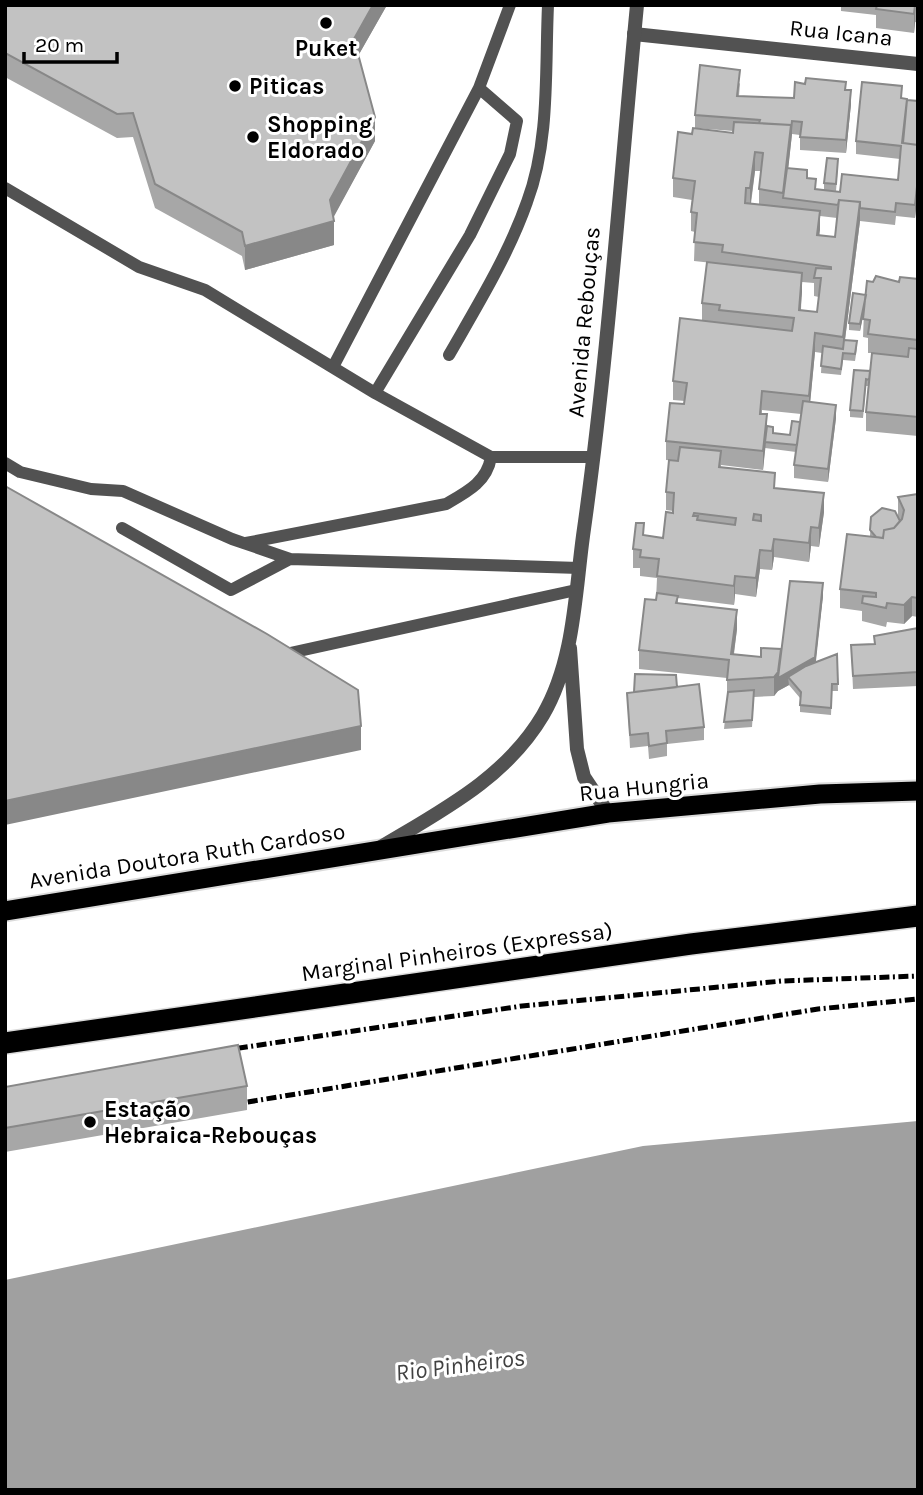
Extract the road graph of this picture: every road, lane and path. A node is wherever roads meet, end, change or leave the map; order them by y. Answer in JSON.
{"nodes":[{"id":1,"x":510,"y":5,"type":"edge"},
{"id":2,"x":548,"y":5,"type":"edge"},
{"id":3,"x":637,"y":5,"type":"edge"},
{"id":4,"x":634,"y":34,"type":"junction"},
{"id":5,"x":918,"y":64,"type":"edge"},
{"id":6,"x":479,"y":88,"type":"junction"},
{"id":7,"x":5,"y":188,"type":"edge"},
{"id":8,"x":449,"y":355,"type":"dead end"},
{"id":9,"x":332,"y":367,"type":"junction"},
{"id":10,"x":375,"y":393,"type":"junction"},
{"id":11,"x":491,"y":457,"type":"junction"},
{"id":12,"x":594,"y":457,"type":"junction"},
{"id":13,"x":5,"y":463,"type":"edge"},
{"id":14,"x":122,"y":528,"type":"dead end"},
{"id":15,"x":244,"y":543,"type":"junction"},
{"id":16,"x":290,"y":559,"type":"junction"},
{"id":17,"x":579,"y":568,"type":"junction"},
{"id":18,"x":576,"y":590,"type":"junction"},
{"id":19,"x":570,"y":642,"type":"junction"},
{"id":20,"x":267,"y":658,"type":"edge"},
{"id":21,"x":918,"y":791,"type":"edge"},
{"id":22,"x":608,"y":813,"type":"junction"},
{"id":23,"x":377,"y":849,"type":"junction"},
{"id":24,"x":5,"y":911,"type":"edge"},
{"id":25,"x":918,"y":916,"type":"edge"},
{"id":26,"x":5,"y":1043,"type":"edge"}],
"edges":[{"from":1,"to":6,"type":"lane"},
{"from":2,"to":8,"type":"lane"},
{"from":3,"to":4,"type":"street","name":"Avenida Rebouças"},
{"from":4,"to":5,"type":"street","name":"Rua Icana"},
{"from":4,"to":12,"type":"street","name":"Avenida Rebouças"},
{"from":6,"to":9,"type":"lane"},
{"from":6,"to":10,"type":"lane"},
{"from":7,"to":9,"type":"lane"},
{"from":9,"to":10,"type":"lane"},
{"from":10,"to":11,"type":"lane"},
{"from":11,"to":12,"type":"lane"},
{"from":11,"to":15,"type":"lane"},
{"from":12,"to":17,"type":"street","name":"Avenida Rebouças"},
{"from":13,"to":15,"type":"lane"},
{"from":14,"to":16,"type":"lane"},
{"from":15,"to":16,"type":"lane"},
{"from":16,"to":17,"type":"lane"},
{"from":17,"to":18,"type":"street","name":"Avenida Rebouças"},
{"from":18,"to":19,"type":"street","name":"Avenida Rebouças"},
{"from":18,"to":20,"type":"lane"},
{"from":19,"to":22,"type":"street","name":"Avenida Rebouças"},
{"from":19,"to":23,"type":"street","name":"Avenida Rebouças"},
{"from":21,"to":22,"type":"highway","name":"Rua Hungria"},
{"from":22,"to":23,"type":"highway","name":"Rua Hungria"},
{"from":23,"to":24,"type":"highway","name":"Avenida Doutora Ruth Cardoso"},
{"from":25,"to":26,"type":"highway","name":"Marginal Pinheiros (Expressa)"}]}
